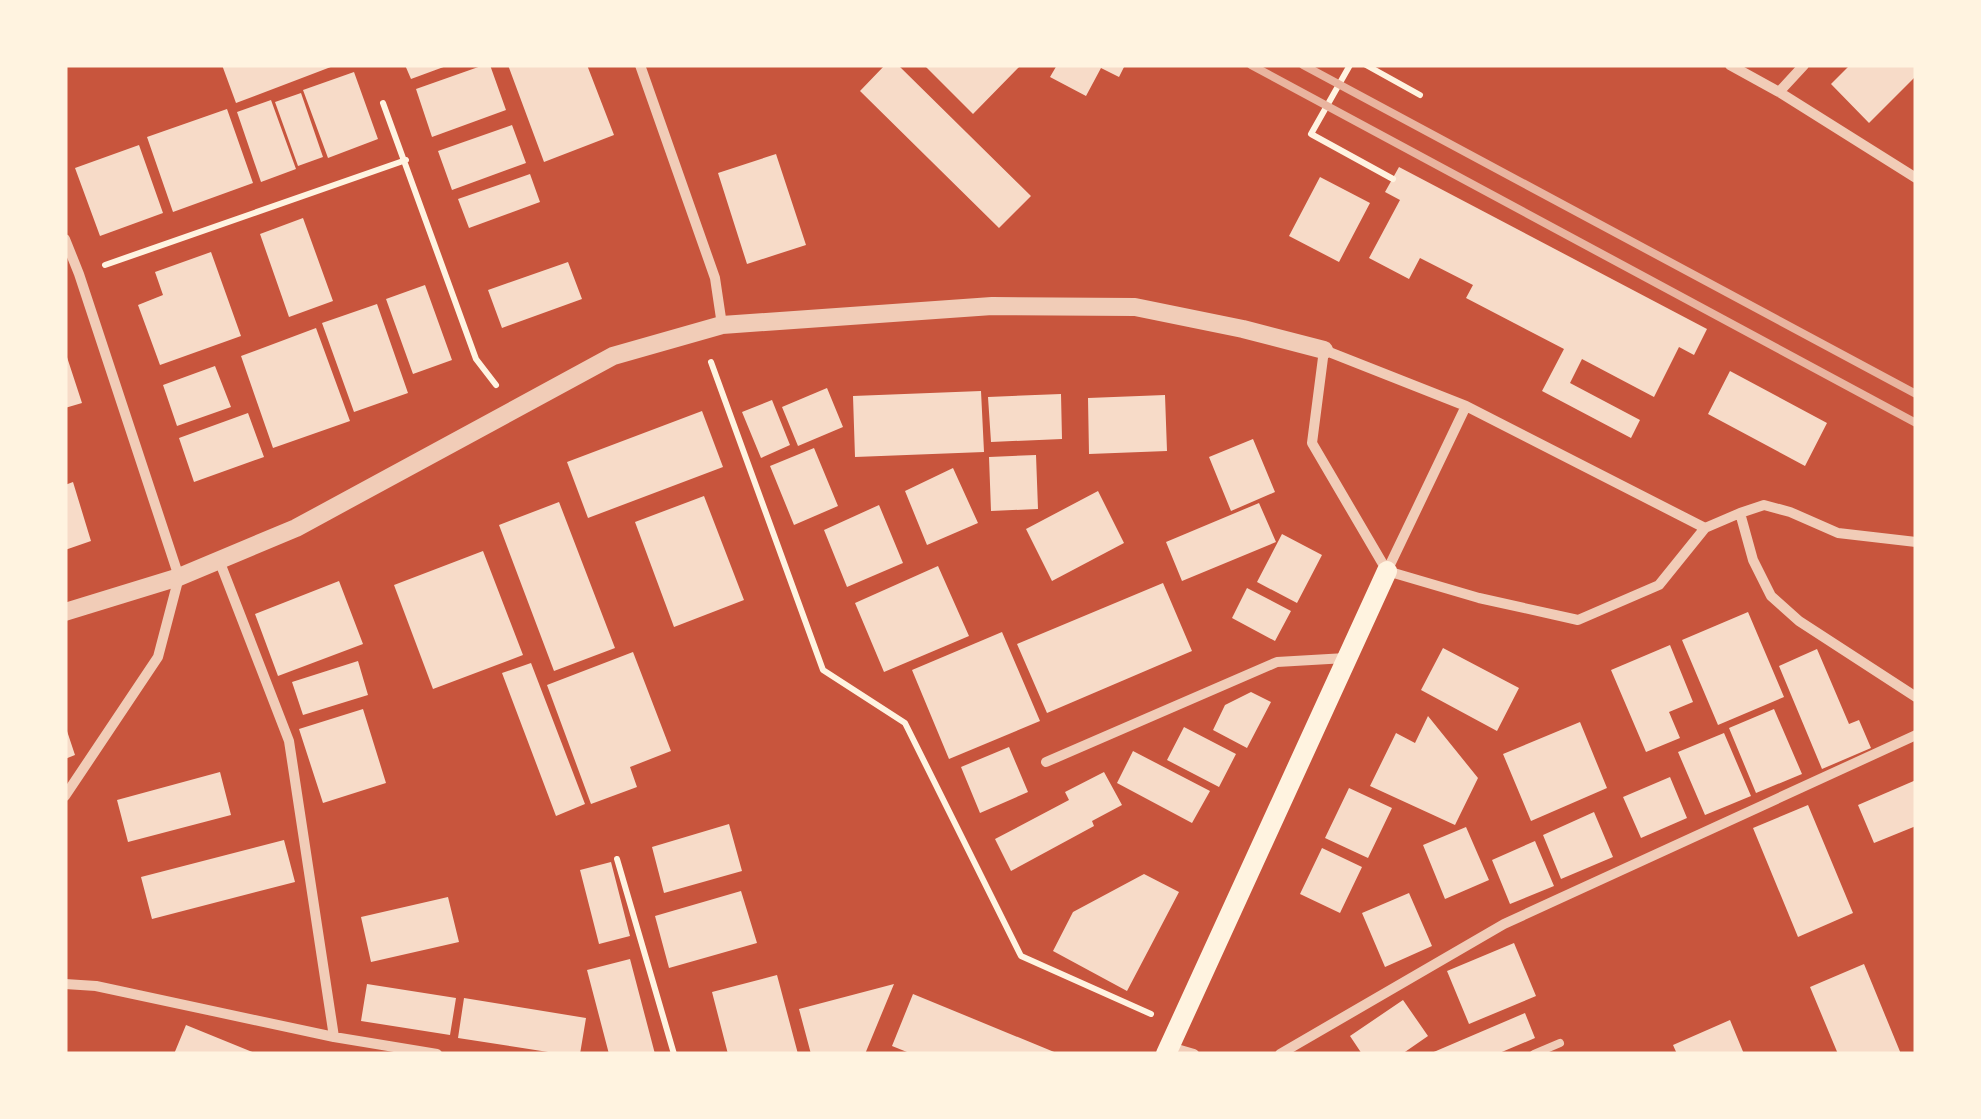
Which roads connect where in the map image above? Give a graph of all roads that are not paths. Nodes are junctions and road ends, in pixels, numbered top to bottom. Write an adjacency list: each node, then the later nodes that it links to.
1 (640, 65): 7 (street)
2 (1730, 65): 4 (street)
3 (1804, 65): 4 (street)
4 (1779, 92): 5 (street)
5 (1916, 178)
6 (65, 238): 15 (street)
7 (713, 328): 8 (street); 13 (street)
8 (1324, 350): 9 (street); 14 (street)
9 (1466, 406): 11 (street); 14 (street)
10 (1740, 513): 11 (street); 12 (street); 18 (street)
11 (1705, 528): 14 (street)
12 (1916, 542)
13 (219, 560): 15 (street); 23 (street)
14 (1387, 571): 17 (main road)
15 (178, 577): 16 (street); 21 (street)
16 (65, 612)
17 (1347, 658): 20 (street); 25 (main road)
18 (1916, 696)
19 (1916, 735): 28 (street)
20 (1046, 762)
21 (65, 796)
22 (65, 984): 23 (street)
23 (334, 1037): 26 (street)
24 (1560, 1043): 29 (lane)
25 (1168, 1050): 27 (street)
26 (437, 1054)
27 (1194, 1054)
28 (1280, 1054)
29 (1534, 1054)

